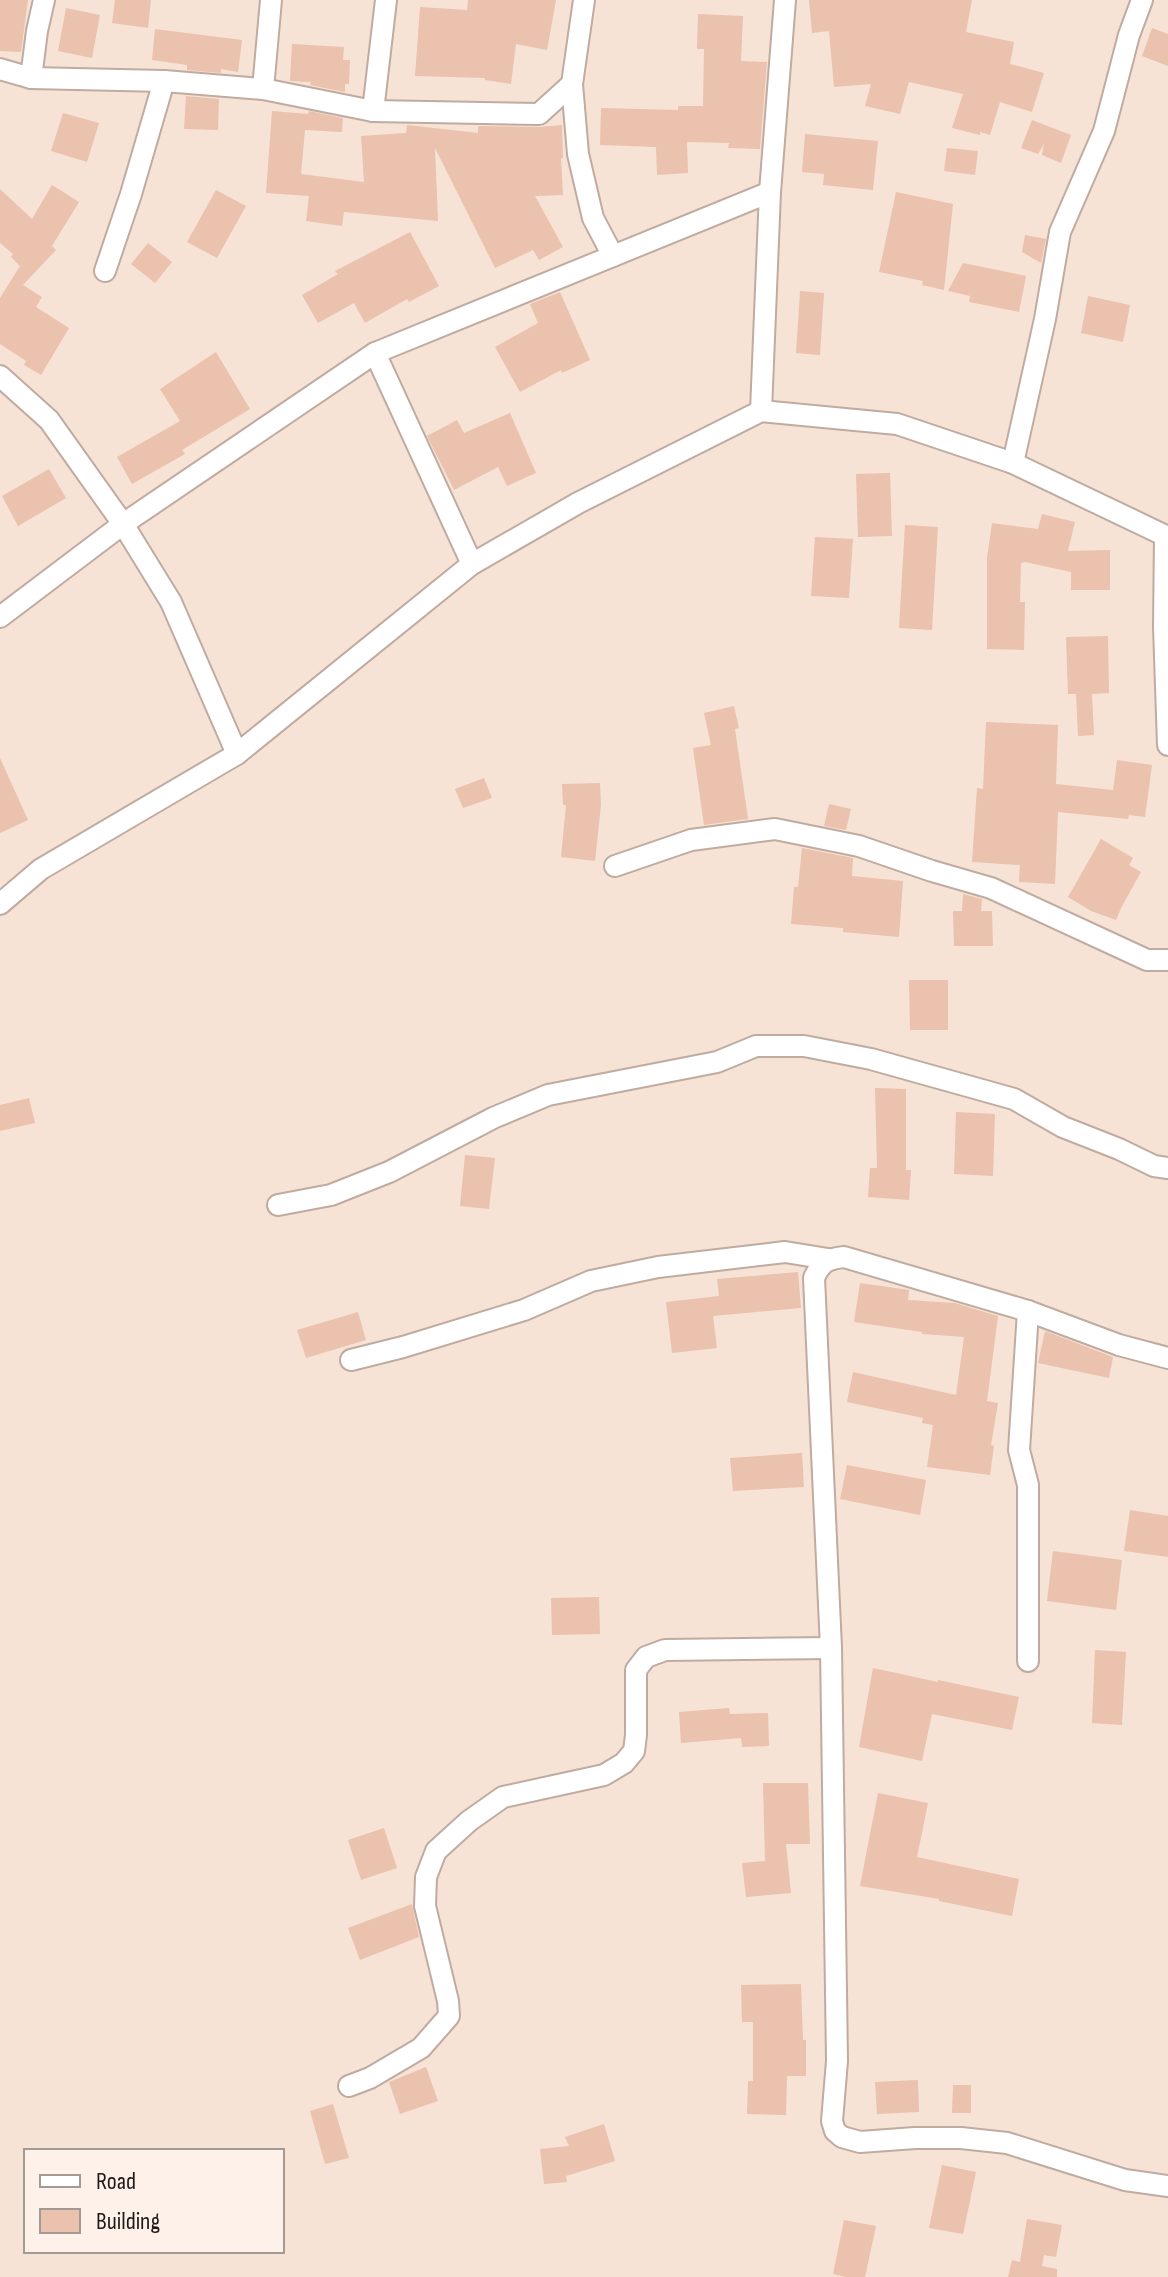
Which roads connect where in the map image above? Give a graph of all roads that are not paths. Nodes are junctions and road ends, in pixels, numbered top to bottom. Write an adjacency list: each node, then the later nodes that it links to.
1 (44, 0): 8 (street)
2 (271, 0): 11 (street)
3 (386, 0): 12 (street)
4 (584, 0): 10 (street)
5 (785, 0): 13 (street)
6 (1142, 0): 19 (street)
7 (0, 69): 8 (street)
8 (31, 78): 9 (street)
9 (164, 81): 11 (street); 15 (street)
10 (572, 84): 12 (street); 14 (street)
11 (263, 89): 12 (street)
12 (373, 111)
13 (770, 192): 14 (street); 18 (street)
14 (613, 256): 16 (street)
15 (105, 271)
16 (375, 353): 20 (street); 22 (street)
17 (0, 376): 20 (street)
18 (761, 411): 19 (street); 22 (street)
19 (1013, 463): 21 (street)
20 (123, 524): 23 (street); 25 (street)
21 (1166, 537): 24 (street)
22 (472, 564): 25 (street)
23 (0, 617)
24 (1168, 745)
25 (237, 754): 27 (street)
26 (615, 866): 28 (street)
27 (0, 904)
28 (1168, 960)
29 (1168, 1168): 30 (street)
30 (278, 1205)
31 (828, 1259): 32 (street); 34 (street); 35 (street)
32 (1028, 1311): 33 (street); 36 (street)
33 (1168, 1358)
34 (351, 1360)
35 (831, 1648): 37 (street); 38 (street)
36 (1028, 1661)
37 (349, 2086)
38 (1168, 2186)

